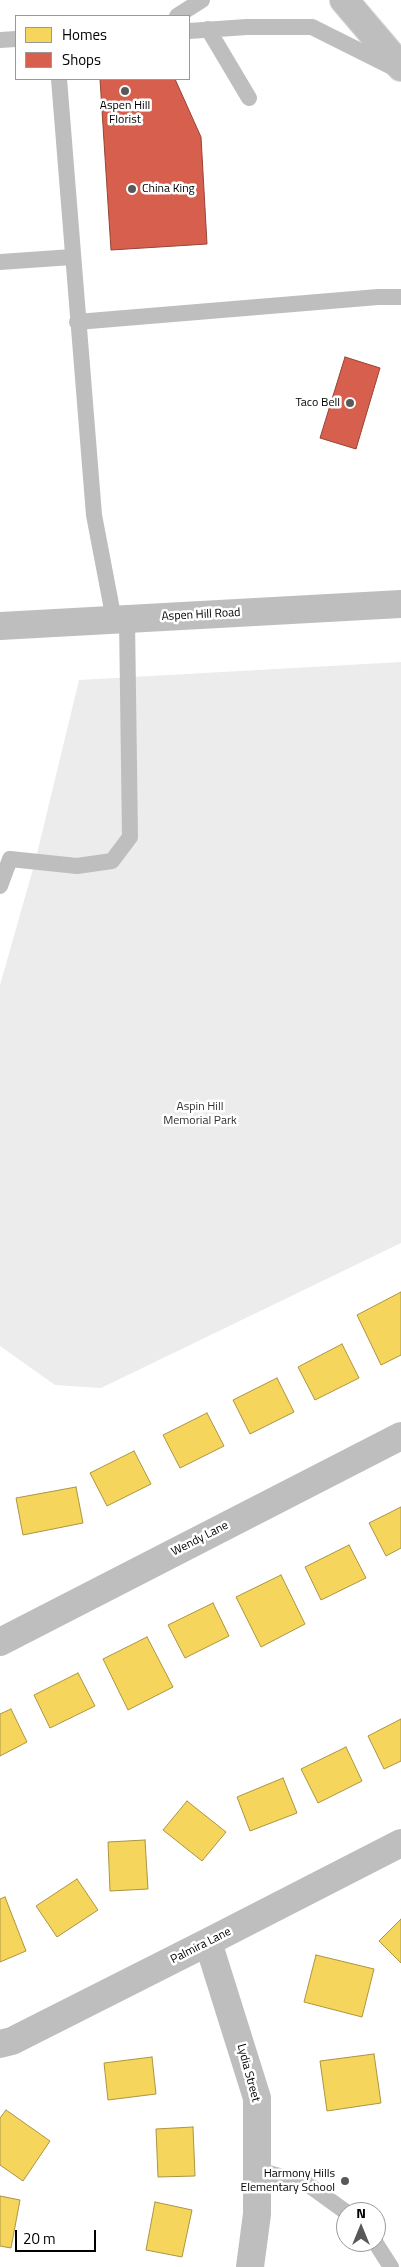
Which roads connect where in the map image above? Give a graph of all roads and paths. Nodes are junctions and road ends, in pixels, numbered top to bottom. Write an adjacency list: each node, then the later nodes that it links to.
1 (202, 0): 3 (lane)
2 (344, 0): 8 (street)
3 (179, 15)
4 (208, 29): 5 (lane); 9 (lane); 11 (lane)
5 (190, 30)
6 (15, 39): 7 (lane)
7 (0, 40)
8 (401, 67)
9 (401, 72)
10 (59, 80): 12 (lane)
11 (249, 98)
12 (72, 257): 13 (lane); 15 (lane)
13 (0, 262)
14 (401, 297): 15 (lane)
15 (77, 322): 17 (lane)
16 (401, 604): 17 (street, Aspen Hill Road)
17 (121, 619): 18 (street, Aspen Hill Road); 19 (lane)
18 (0, 626)
19 (0, 886)
20 (401, 1436): 21 (street, Wendy Lane)
21 (0, 1642)
22 (401, 1843): 23 (street, Palmira Lane)
23 (208, 1942): 24 (street, Palmira Lane); 25 (street, Lydia Street)
24 (0, 2044)
25 (257, 2170): 26 (lane); 28 (street, Lydia Street)
26 (336, 2205)
27 (381, 2252): 29 (lane)
28 (250, 2267)
29 (391, 2267)

